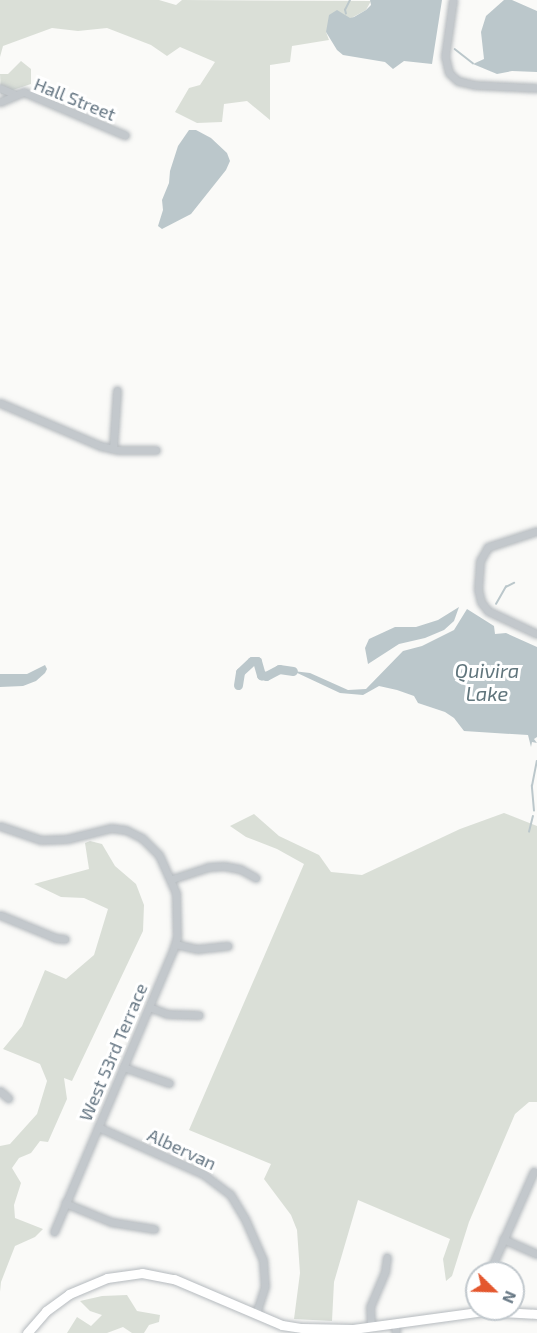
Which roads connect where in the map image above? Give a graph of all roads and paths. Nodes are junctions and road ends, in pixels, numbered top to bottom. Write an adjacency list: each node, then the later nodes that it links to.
1 (453, 0): 3 (street)
2 (0, 88): 4 (street, Hall Street)
3 (537, 88)
4 (14, 94): 5 (street, Hall Street); 6 (street, Hall Street)
5 (0, 102)
6 (125, 135)
7 (117, 390): 9 (street)
8 (0, 403): 9 (street)
9 (113, 449): 10 (street)
10 (156, 450)
11 (537, 531): 12 (street)
12 (537, 634)
13 (0, 826): 15 (street, West 53rd Terrace)
14 (256, 878): 15 (street)
15 (171, 879): 18 (street, West 53rd Terrace)
16 (0, 915): 17 (street)
17 (65, 939)
18 (175, 944): 19 (street); 20 (street, West 53rd Terrace)
19 (228, 946)
20 (149, 1007): 21 (street); 22 (street, West 53rd Terrace)
21 (199, 1015)
22 (123, 1067): 23 (street); 26 (street, West 53rd Terrace)
23 (169, 1083)
24 (0, 1091): 25 (street)
25 (8, 1098)
26 (98, 1127): 28 (street, West 53rd Terrace); 35 (street, Albervan)
27 (534, 1171): 31 (street)
28 (65, 1203): 29 (street); 30 (street, West 53rd Terrace)
29 (154, 1229)
30 (54, 1232)
31 (503, 1239): 32 (street); 34 (street)
32 (537, 1254)
33 (387, 1257): 37 (street)
34 (494, 1261)
35 (256, 1314): 37 (main road); 39 (main road)
36 (465, 1314): 38 (main road)
37 (371, 1326): 38 (main road)
38 (396, 1329)
39 (27, 1333)

